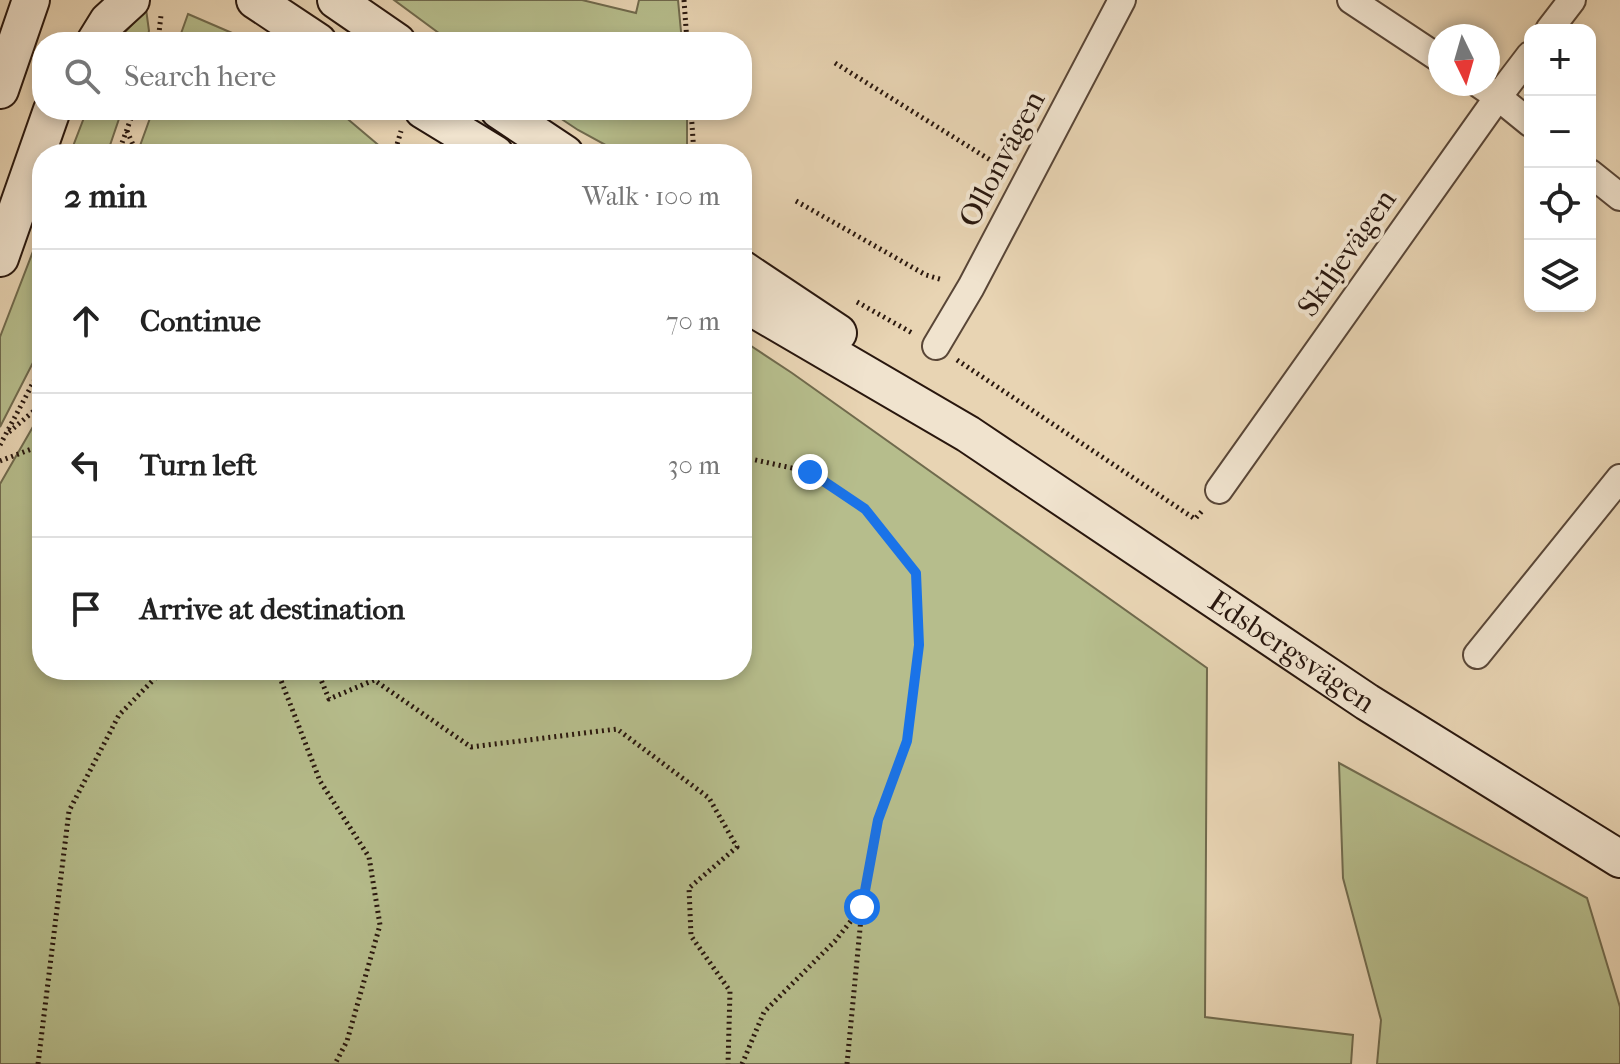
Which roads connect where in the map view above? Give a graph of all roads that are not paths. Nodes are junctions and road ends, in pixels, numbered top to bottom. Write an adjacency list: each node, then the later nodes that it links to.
1 (31, 0): 17 (main road)
2 (91, 0): 10 (main road)
3 (255, 0): 12 (main road)
4 (336, 0): 13 (main road)
5 (1122, 0): 33 (street, Ollonvägen)
6 (1351, 0): 14 (street)
7 (1572, 0): 9 (street)
8 (147, 2): 11 (main road)
9 (1554, 24)
10 (80, 32)
11 (101, 32)
12 (303, 32)
13 (382, 32)
14 (1428, 51)
15 (1524, 60): 16 (street, Skiljevägen)
16 (1500, 80)
17 (0, 90)
18 (1484, 96): 36 (street, Skiljevägen)
19 (1496, 96): 20 (street)
20 (1524, 118)
21 (48, 120): 24 (main road)
22 (418, 120): 25 (main road)
23 (514, 120): 26 (main road)
24 (40, 144)
25 (472, 144)
26 (550, 144)
27 (32, 166): 30 (main road)
28 (1596, 178): 29 (street)
29 (1620, 197)
30 (1, 253)
31 (752, 276): 34 (main road, Edsbergsvägen)
32 (752, 308): 34 (main road, Edsbergsvägen)
33 (936, 346)
34 (968, 434): 38 (main road, Edsbergsvägen)
35 (1620, 478): 37 (street)
36 (1219, 490)
37 (1477, 655)
38 (1620, 859)

